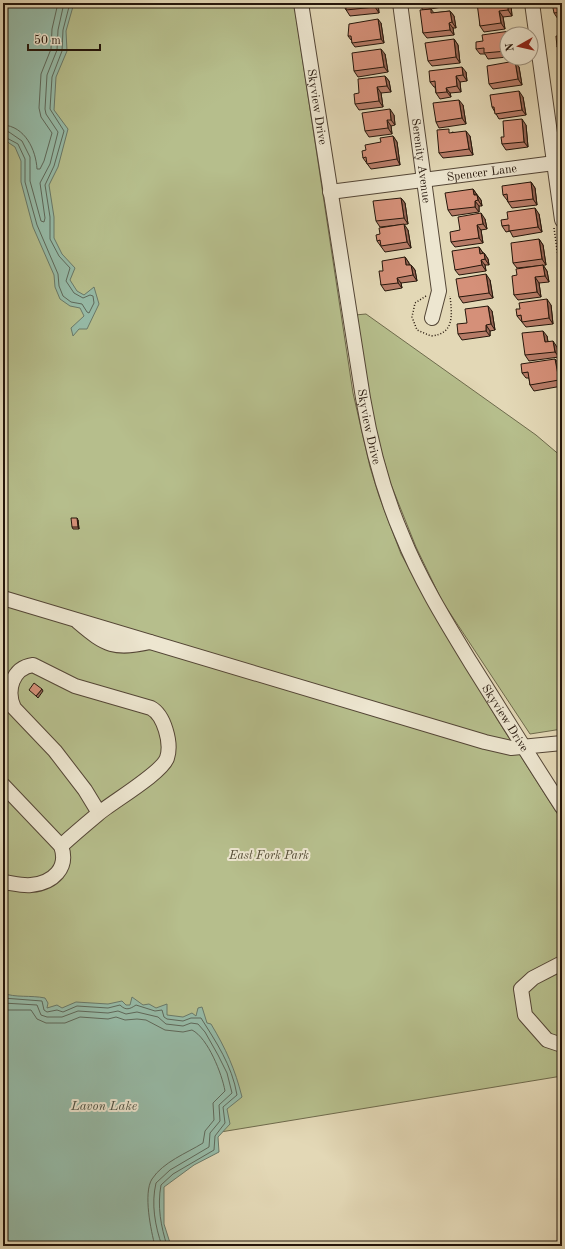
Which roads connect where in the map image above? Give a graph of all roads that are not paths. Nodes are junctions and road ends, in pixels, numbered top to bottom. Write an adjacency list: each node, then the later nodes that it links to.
1 (301, 3): 6 (street, Skyview Drive)
2 (400, 3): 5 (street, Serenity Avenue)
3 (532, 3): 4 (street)
4 (558, 162): 5 (street, Spencer Lane); 7 (street)
5 (425, 180): 6 (street, Spencer Lane); 8 (street, Serenity Avenue)
6 (330, 192): 11 (street, Skyview Drive)
7 (558, 222)
8 (432, 318)
9 (3, 596): 11 (street)
10 (562, 743): 11 (street)
11 (522, 747): 13 (street, Skyview Drive)
12 (3, 785): 15 (street)
13 (562, 807)
14 (99, 813): 14 (street); 15 (street)
15 (61, 846): 16 (street)
16 (3, 882)
17 (562, 963): 18 (street)
18 (562, 1045)

